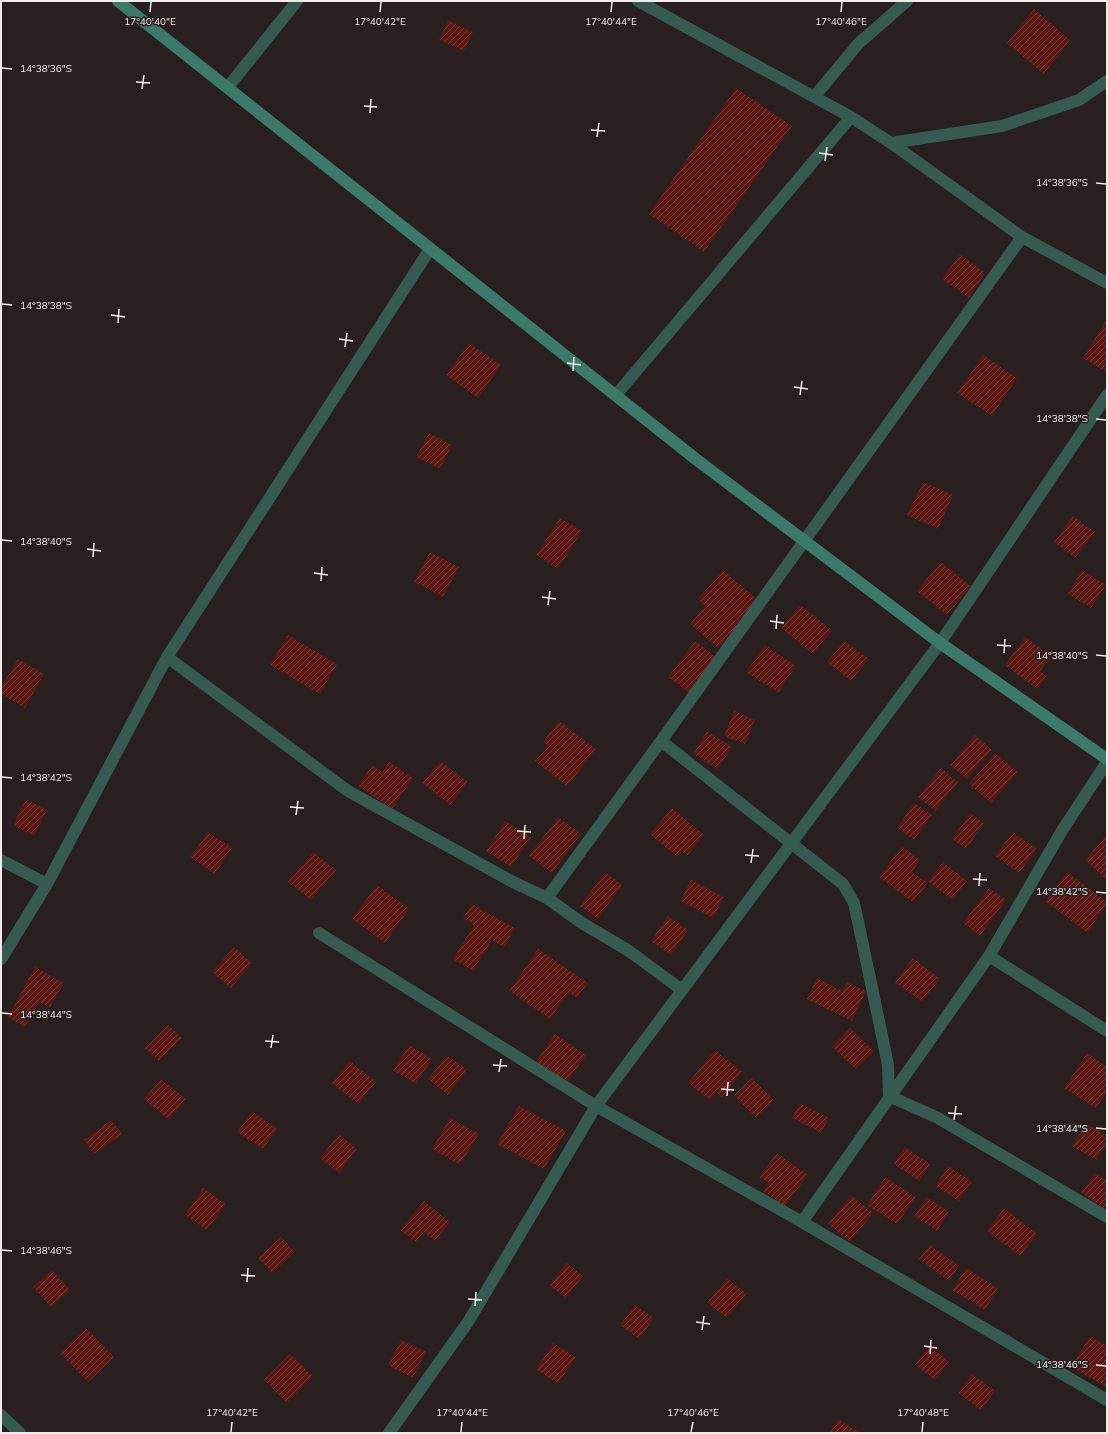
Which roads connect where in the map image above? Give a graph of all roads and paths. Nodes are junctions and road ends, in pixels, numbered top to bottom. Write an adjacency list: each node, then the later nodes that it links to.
1 (118, 1): 6 (street)
2 (297, 1): 6 (street)
3 (638, 1): 7 (street)
4 (907, 1): 7 (street)
5 (1107, 80): 9 (street)
6 (228, 87): 11 (street)
7 (814, 97): 8 (street)
8 (851, 117): 9 (street); 13 (street)
9 (891, 143): 10 (street)
10 (1022, 237): 12 (street); 15 (street)
11 (430, 249): 13 (street); 17 (street)
12 (1107, 284)
13 (616, 395): 15 (street)
14 (1107, 395): 16 (street)
15 (804, 540): 16 (street); 18 (street)
16 (940, 643): 19 (street); 20 (street)
17 (167, 657): 22 (street); 23 (street)
18 (661, 741): 20 (street); 23 (street)
19 (1107, 761): 25 (street)
20 (792, 844): 27 (street); 29 (street)
21 (1, 860): 22 (street)
22 (47, 884): 26 (street)
23 (547, 898): 27 (street)
24 (319, 933): 30 (street)
25 (989, 956): 28 (street); 29 (street)
26 (1, 959)
27 (682, 990): 30 (street)
28 (1107, 1031)
29 (889, 1096): 31 (street); 32 (street)
30 (596, 1106): 32 (street); 36 (street)
31 (1107, 1217)
32 (802, 1222): 33 (street)
33 (1107, 1400)
34 (1, 1415): 35 (street)
35 (20, 1433)
36 (389, 1433)

